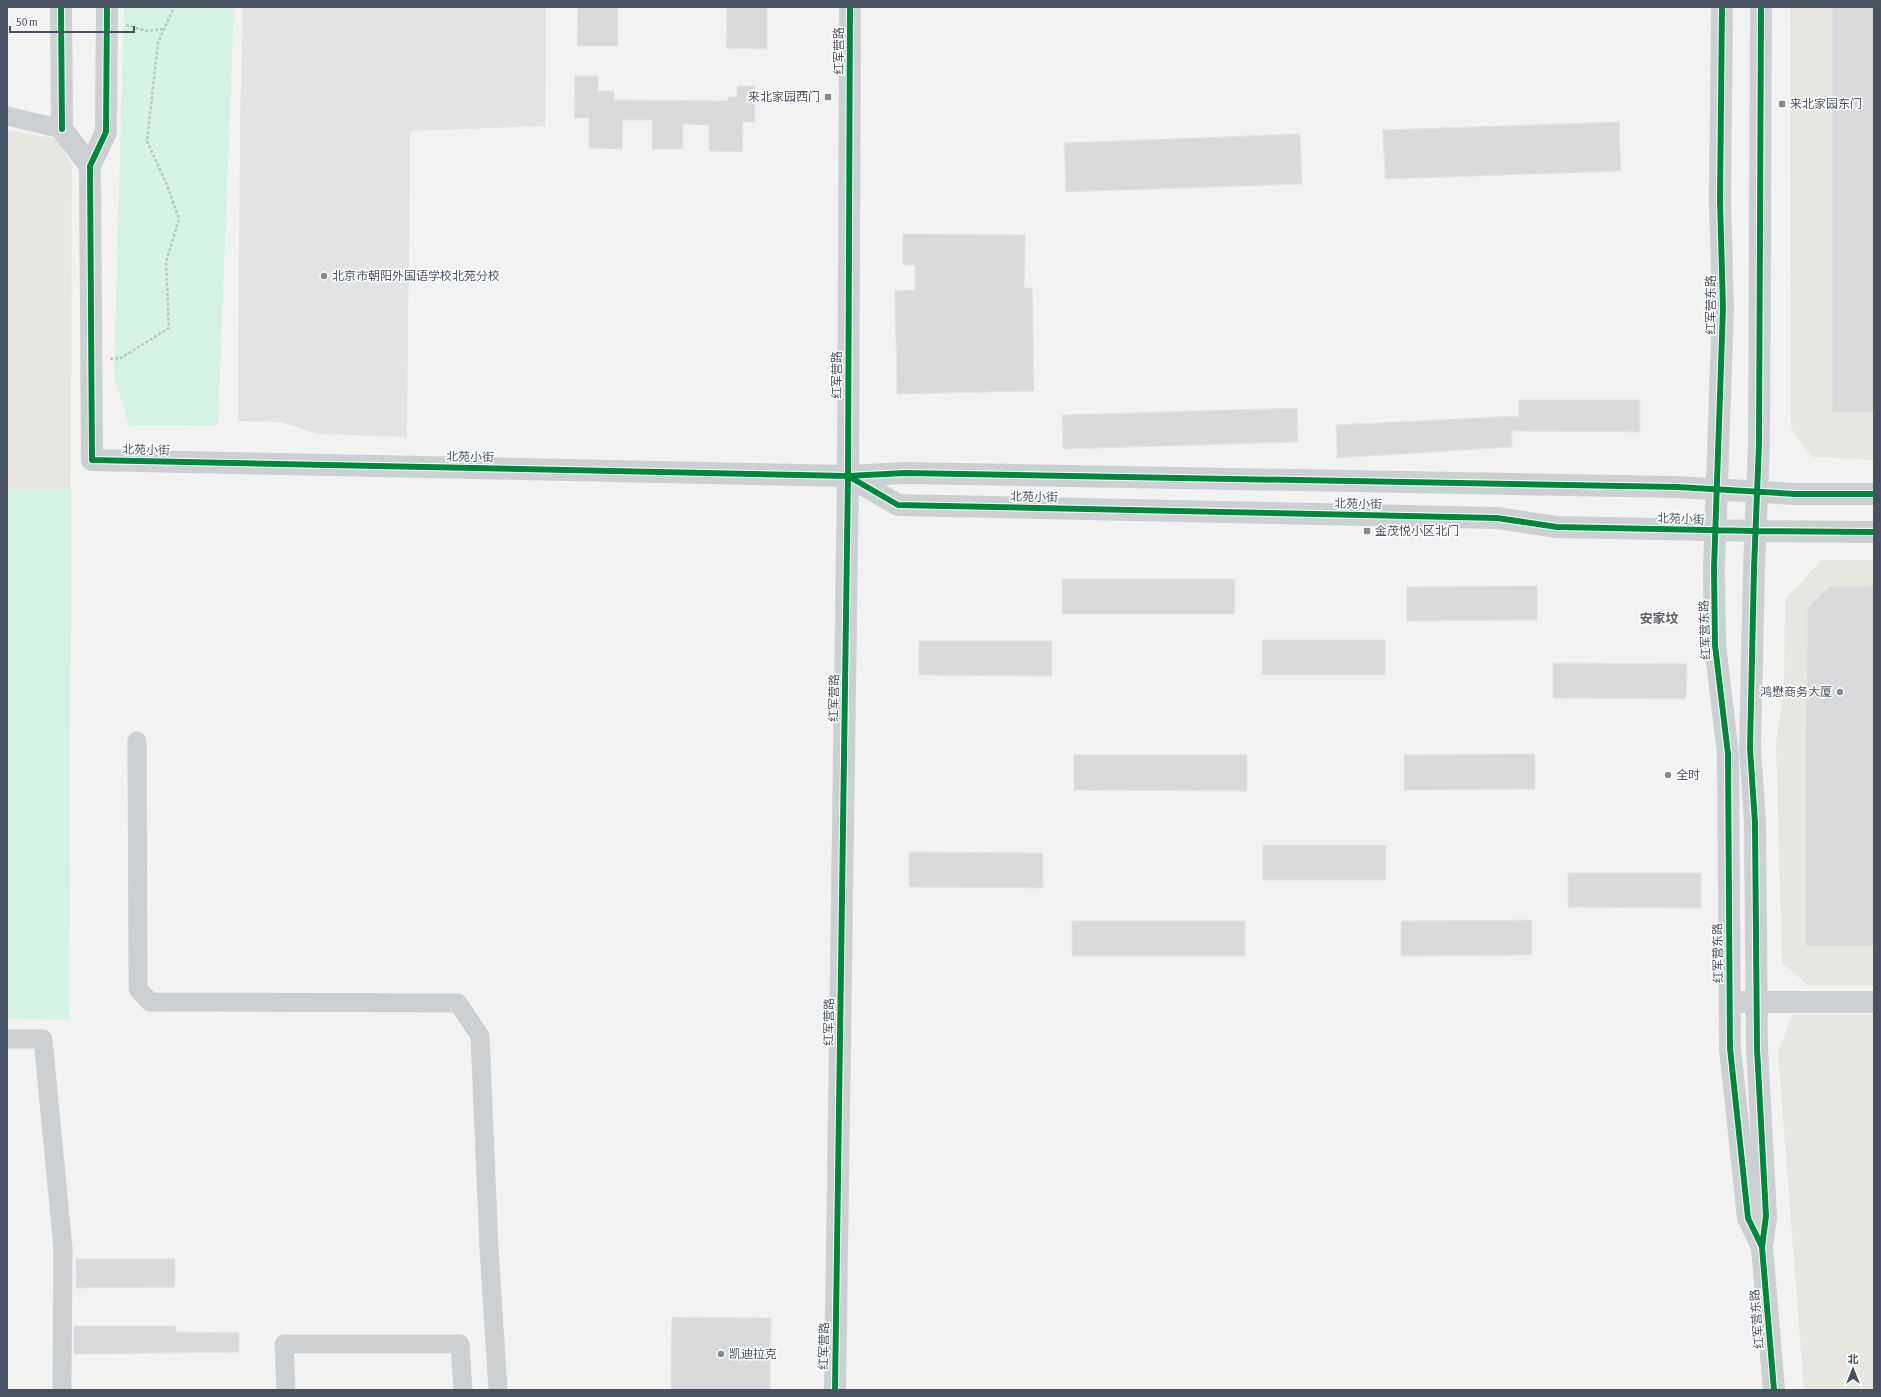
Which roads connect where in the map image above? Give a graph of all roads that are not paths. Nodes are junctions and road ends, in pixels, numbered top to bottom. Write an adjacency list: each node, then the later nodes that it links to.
1 (61, 7): 7 (street)
2 (850, 7): 9 (street, 红军营路)
3 (1722, 7): 10 (street, 红军营东路)
4 (1761, 7): 11 (street, 红军营东路)
5 (107, 11): 8 (street)
6 (7, 116): 7 (street)
7 (62, 129): 8 (street)
8 (90, 166): 9 (street, 北苑小街)
9 (848, 476): 10 (street, 北苑小街); 13 (street, 北苑小街); 26 (street, 红军营路)
10 (1717, 489): 11 (street, 北苑小街); 13 (street, 红军营东路)
11 (1757, 492): 12 (street, 北苑小街); 14 (street, 红军营东路)
12 (1874, 494)
13 (1716, 531): 14 (street, 北苑小街); 17 (street, 红军营东路)
14 (1755, 532): 15 (street, 北苑小街); 18 (street, 红军营东路)
15 (1874, 532)
16 (137, 741): 25 (street)
17 (1730, 1002): 18 (street); 21 (street, 红军营东路)
18 (1757, 1002): 19 (street); 21 (street, 红军营东路)
19 (1874, 1002)
20 (7, 1038): 22 (street)
21 (1762, 1247): 27 (street, 红军营东路)
22 (62, 1390)
23 (286, 1390): 24 (street)
24 (463, 1390)
25 (498, 1390)
26 (835, 1390)
27 (1774, 1390)

